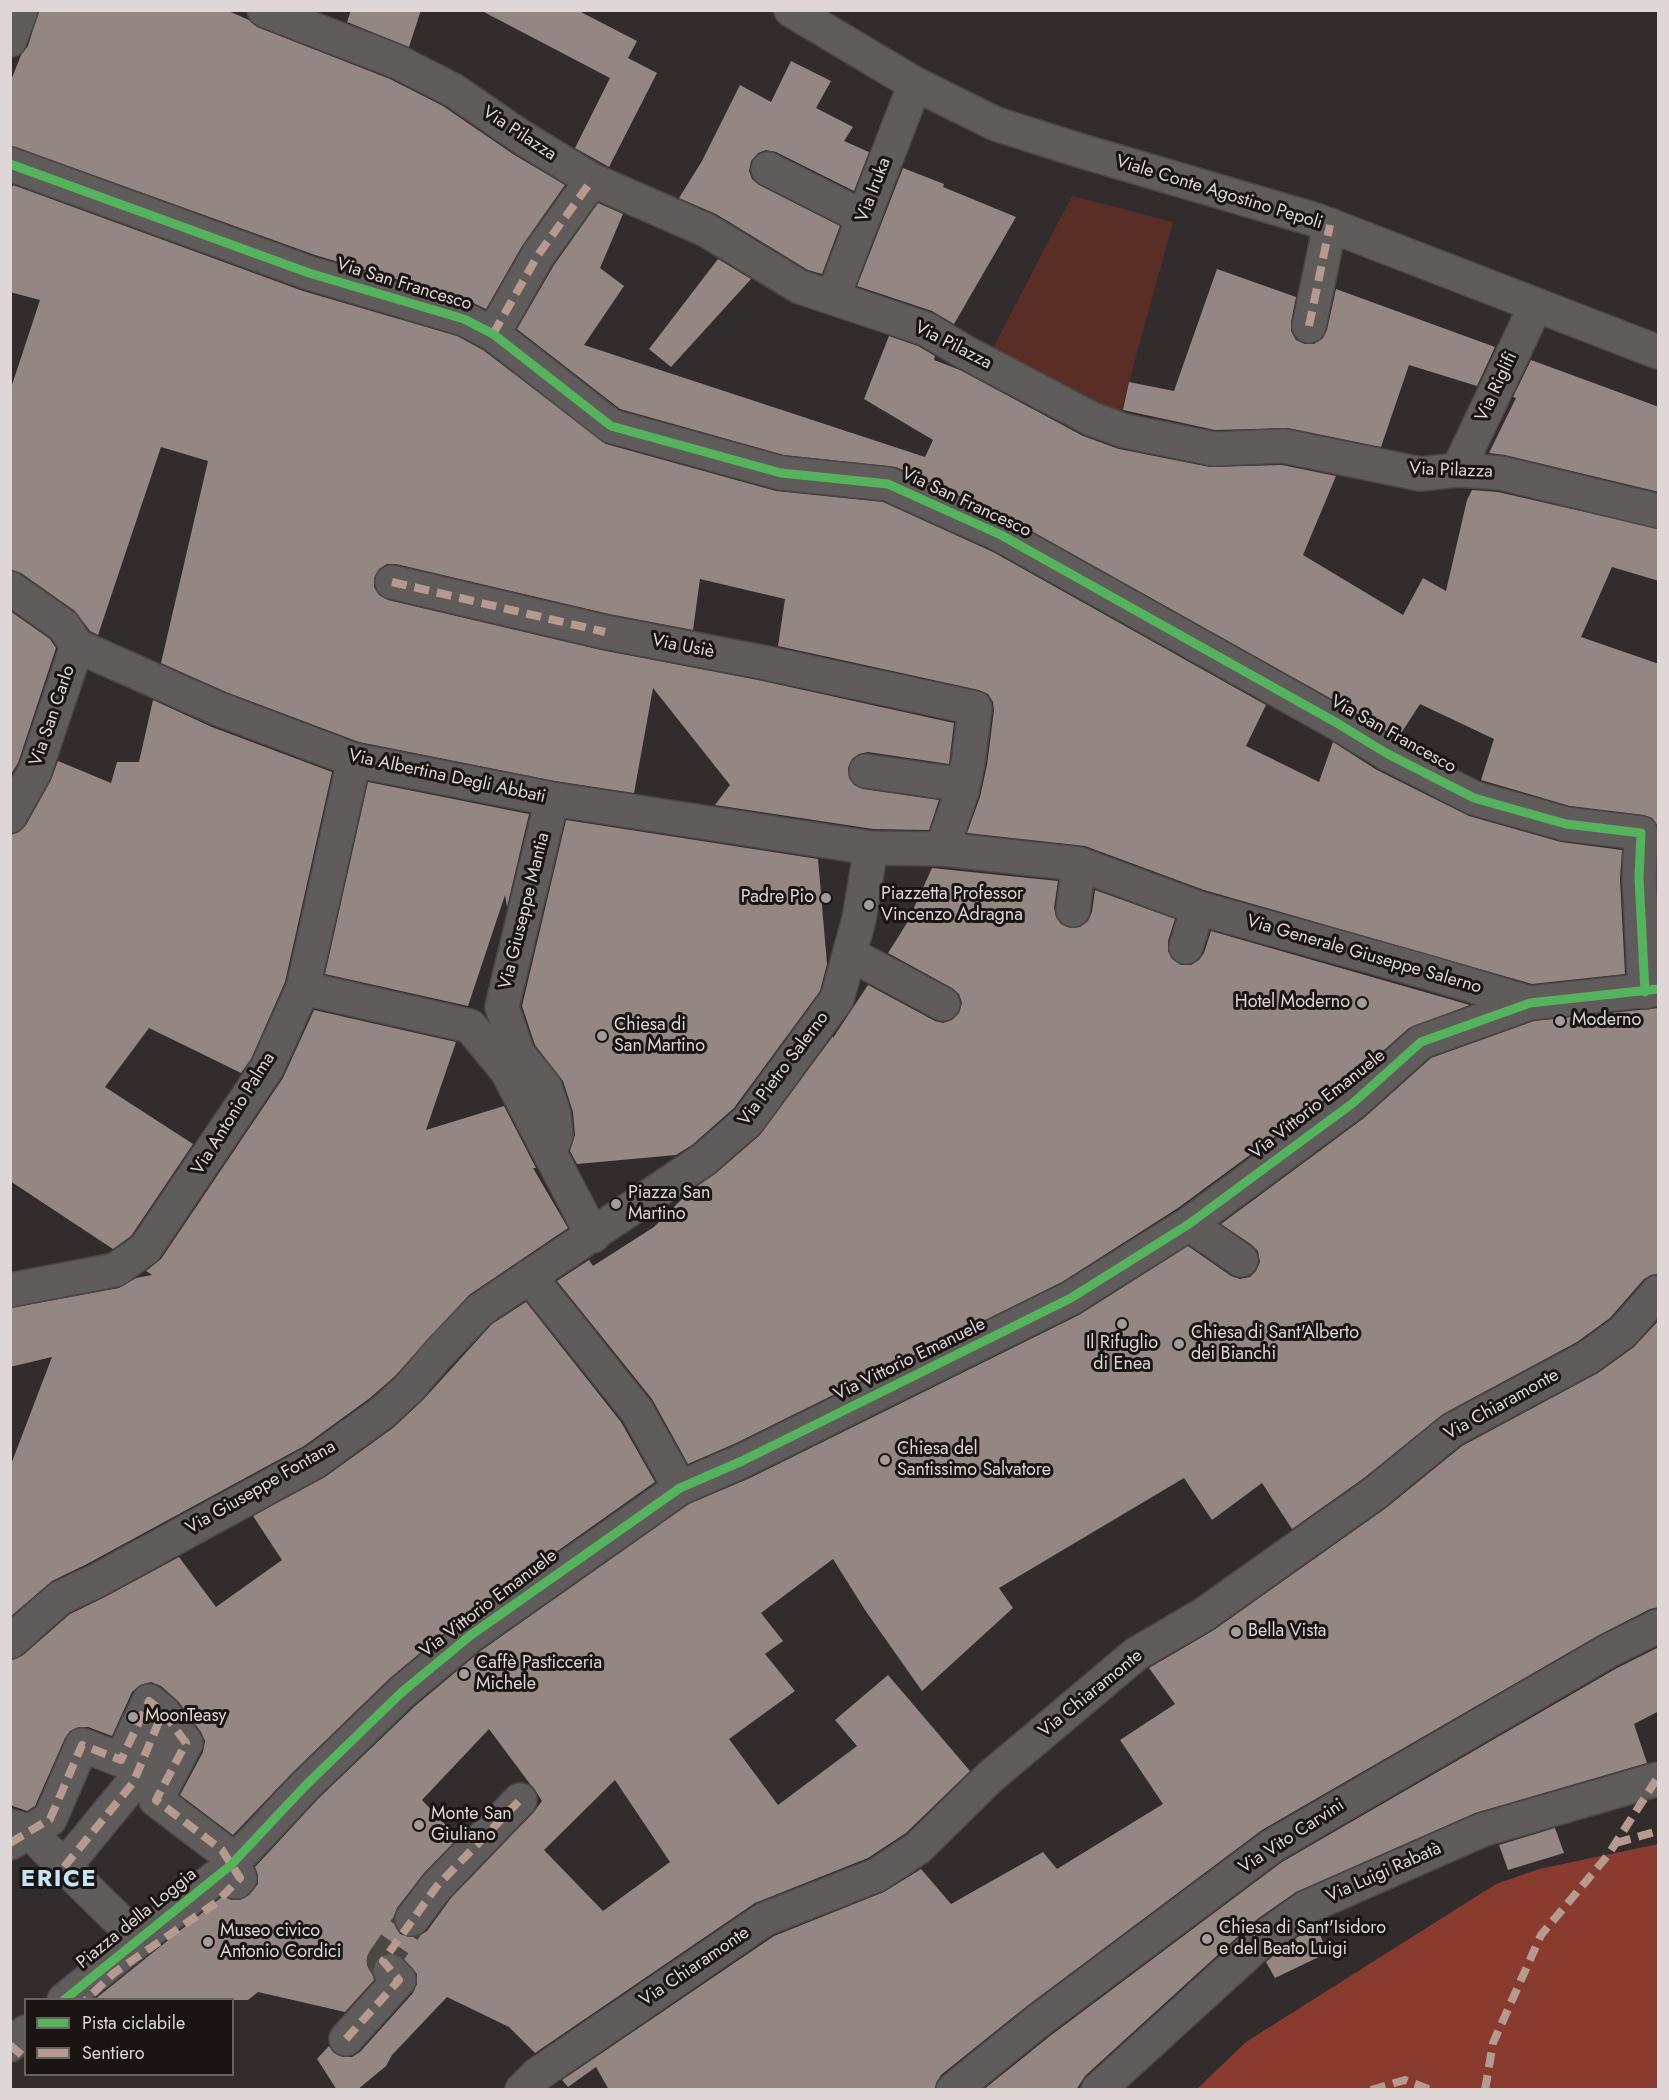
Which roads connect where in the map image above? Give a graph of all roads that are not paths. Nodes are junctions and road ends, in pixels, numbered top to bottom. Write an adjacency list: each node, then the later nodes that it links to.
1 (21, 10): 4 (street)
2 (264, 10): 8 (street, Via Pilazza)
3 (791, 10): 5 (street, Viale Conte Agostino Pepoli)
4 (10, 40)
5 (915, 84): 9 (street, Via Iruka); 10 (street, Viale Conte Agostino Pepoli)
6 (10, 164): 14 (street, Via San Francesco)
7 (768, 169): 9 (street)
8 (592, 180): 11 (street, Via Pilazza); 14 (street)
9 (863, 217): 11 (street, Via Iruka)
10 (1330, 225): 12 (street, Viale Conte Agostino Pepoli); 13 (street)
11 (833, 297): 16 (street, Via Pilazza)
12 (1536, 305): 15 (street, Viale Conte Agostino Pepoli); 16 (street, Via Riglifi)
13 (1309, 326)
14 (493, 334): 34 (street, Via San Francesco)
15 (1659, 352)
16 (1458, 470): 17 (street, Via Pilazza)
17 (1659, 511)
18 (392, 582): 23 (street, Via Usiè)
19 (10, 588): 20 (street, Via Albertina Degli Abbati)
20 (77, 645): 21 (street, Via Albertina Degli Abbati); 25 (street, Via San Carlo)
21 (354, 760): 24 (street, Via Albertina Degli Abbati); 33 (street, Via Antonio Palma)
22 (866, 771): 23 (street)
23 (963, 785): 27 (street)
24 (552, 799): 26 (street, Via Albertina Degli Abbati); 37 (street, Via Giuseppe Mantia)
25 (10, 816)
26 (871, 848): 27 (street, Via Generale Giuseppe Salerno); 32 (street, Via Pietro Salerno)
27 (942, 849): 28 (street, Via Generale Giuseppe Salerno)
28 (1079, 864): 29 (street, Via Generale Giuseppe Salerno); 30 (street)
29 (1198, 908): 31 (street); 35 (street, Via Generale Giuseppe Salerno)
30 (1073, 910)
31 (1186, 947)
32 (864, 961): 36 (street); 39 (street, Via Pietro Salerno)
33 (303, 988): 37 (street); 42 (street, Via Antonio Palma)
34 (1652, 990): 35 (street, Via Vittorio Emanuele)
35 (1530, 1003): 38 (street, Via Vittorio Emanuele)
36 (943, 1005)
37 (553, 1161): 39 (street)
38 (1189, 1224): 40 (street); 44 (street, Via Vittorio Emanuele)
39 (586, 1241): 41 (street, Via Giuseppe Fontana)
40 (1241, 1260)
41 (529, 1276): 44 (street); 46 (street, Via Giuseppe Fontana)
42 (10, 1290)
43 (1659, 1293): 62 (street, Via Chiaramonte)
44 (680, 1488): 51 (street, Via Vittorio Emanuele)
45 (1659, 1626): 63 (street, Via Vito Carvini)
46 (10, 1642)
47 (163, 1712): 50 (street, Piazza della Loggia); 51 (street); 52 (street)
48 (1659, 1779): 64 (street, Via Luigi Rabatà)
49 (520, 1800): 53 (street)
50 (16, 1833): 52 (street, Piazza della Loggia)
51 (231, 1865): 54 (street, Piazza della Loggia); 57 (street, Piazza della Loggia)
52 (64, 1867): 54 (street, Piazza della Loggia)
53 (412, 1919)
54 (138, 1940): 56 (street, Piazza della Loggia)
55 (395, 1976): 59 (street)
56 (66, 1998)
57 (88, 1998)
58 (24, 2034): 60 (street)
59 (346, 2039)
60 (10, 2045): 61 (street)
61 (24, 2057)
62 (522, 2090)
63 (953, 2090)
64 (1098, 2090)

